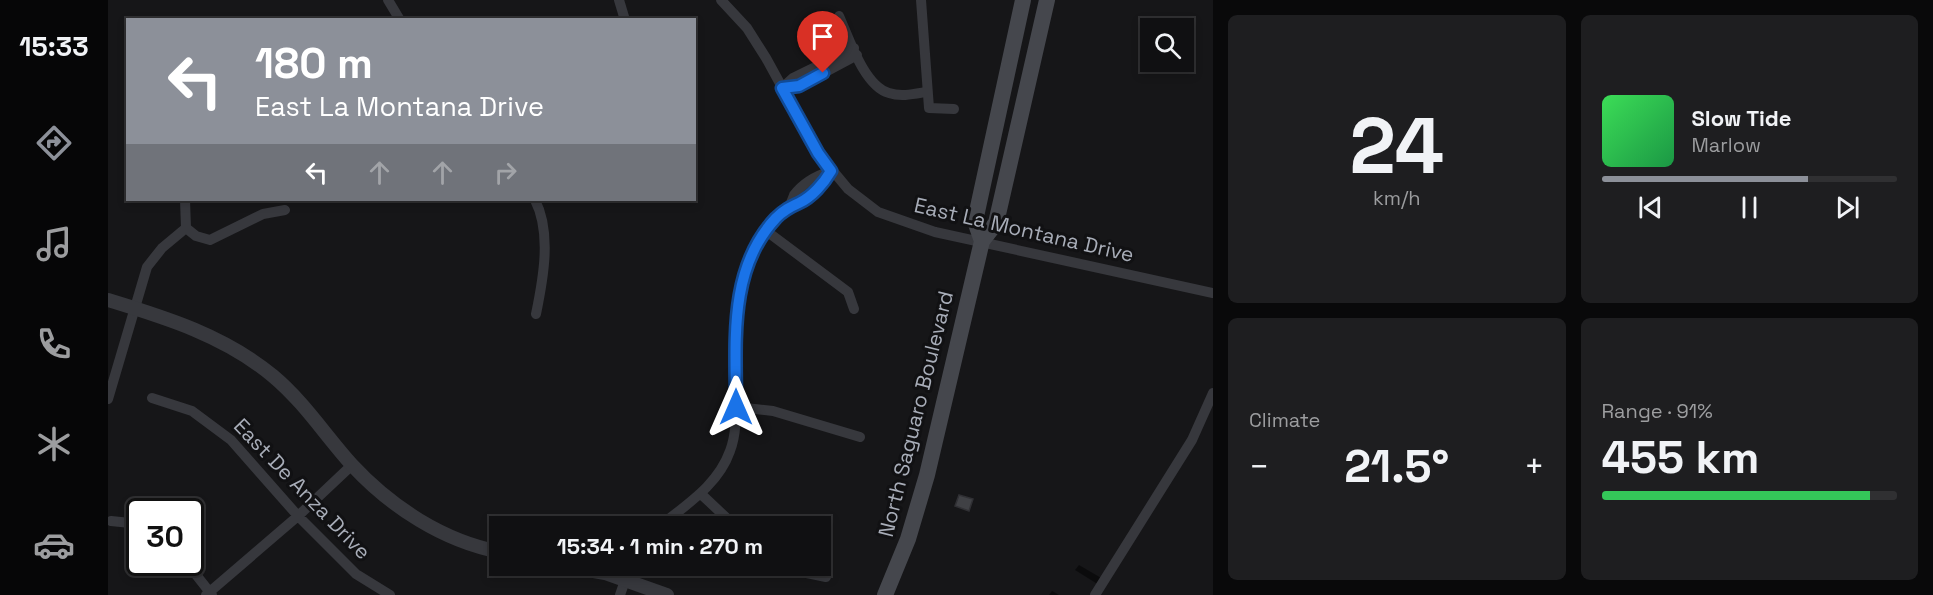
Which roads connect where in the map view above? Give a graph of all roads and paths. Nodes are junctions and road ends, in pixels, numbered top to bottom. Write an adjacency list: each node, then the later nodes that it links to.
1 (388, 0): 8 (street)
2 (619, 0): 9 (street)
3 (721, 0): 11 (street, East La Montana Drive)
4 (921, 0): 12 (street)
5 (1023, 0): 20 (main road, North Saguaro Boulevard)
6 (1047, 0): 20 (main road, North Saguaro Boulevard)
7 (838, 16): 10 (street)
8 (398, 18)
9 (624, 18)
10 (855, 51): 11 (street); 12 (street)
11 (782, 88): 14 (street, East La Montana Drive)
12 (926, 92): 13 (street)
13 (954, 109)
14 (831, 171): 19 (street); 20 (street, East La Montana Drive)
15 (185, 201): 18 (street)
16 (535, 201): 25 (street)
17 (285, 210): 18 (street)
18 (186, 228): 23 (street)
19 (765, 230): 24 (street); 29 (street)
20 (982, 242): 21 (street, East La Montana Drive); 49 (main road, North Saguaro Boulevard)
21 (1213, 293)
22 (108, 300): 23 (street)
23 (136, 309): 28 (street); 31 (street)
24 (854, 309)
25 (536, 314)
26 (1213, 393): 50 (street)
27 (152, 398): 33 (street, East De Anza Drive)
28 (108, 399)
29 (736, 407): 30 (street); 32 (street)
30 (860, 437)
31 (352, 465): 33 (street); 38 (street)
32 (701, 494): 34 (street); 35 (street)
33 (298, 516): 45 (street); 46 (street, East De Anza Drive)
34 (673, 516)
35 (724, 516)
36 (111, 521): 37 (street)
37 (126, 523)
38 (489, 548)
39 (196, 576): 45 (street)
40 (611, 576): 44 (street)
41 (625, 576): 44 (street)
42 (821, 576): 43 (street)
43 (826, 577)
44 (624, 579): 47 (street); 48 (street)
45 (210, 594)
46 (390, 595)
47 (620, 595)
48 (667, 595)
49 (885, 595)
50 (1095, 595)

